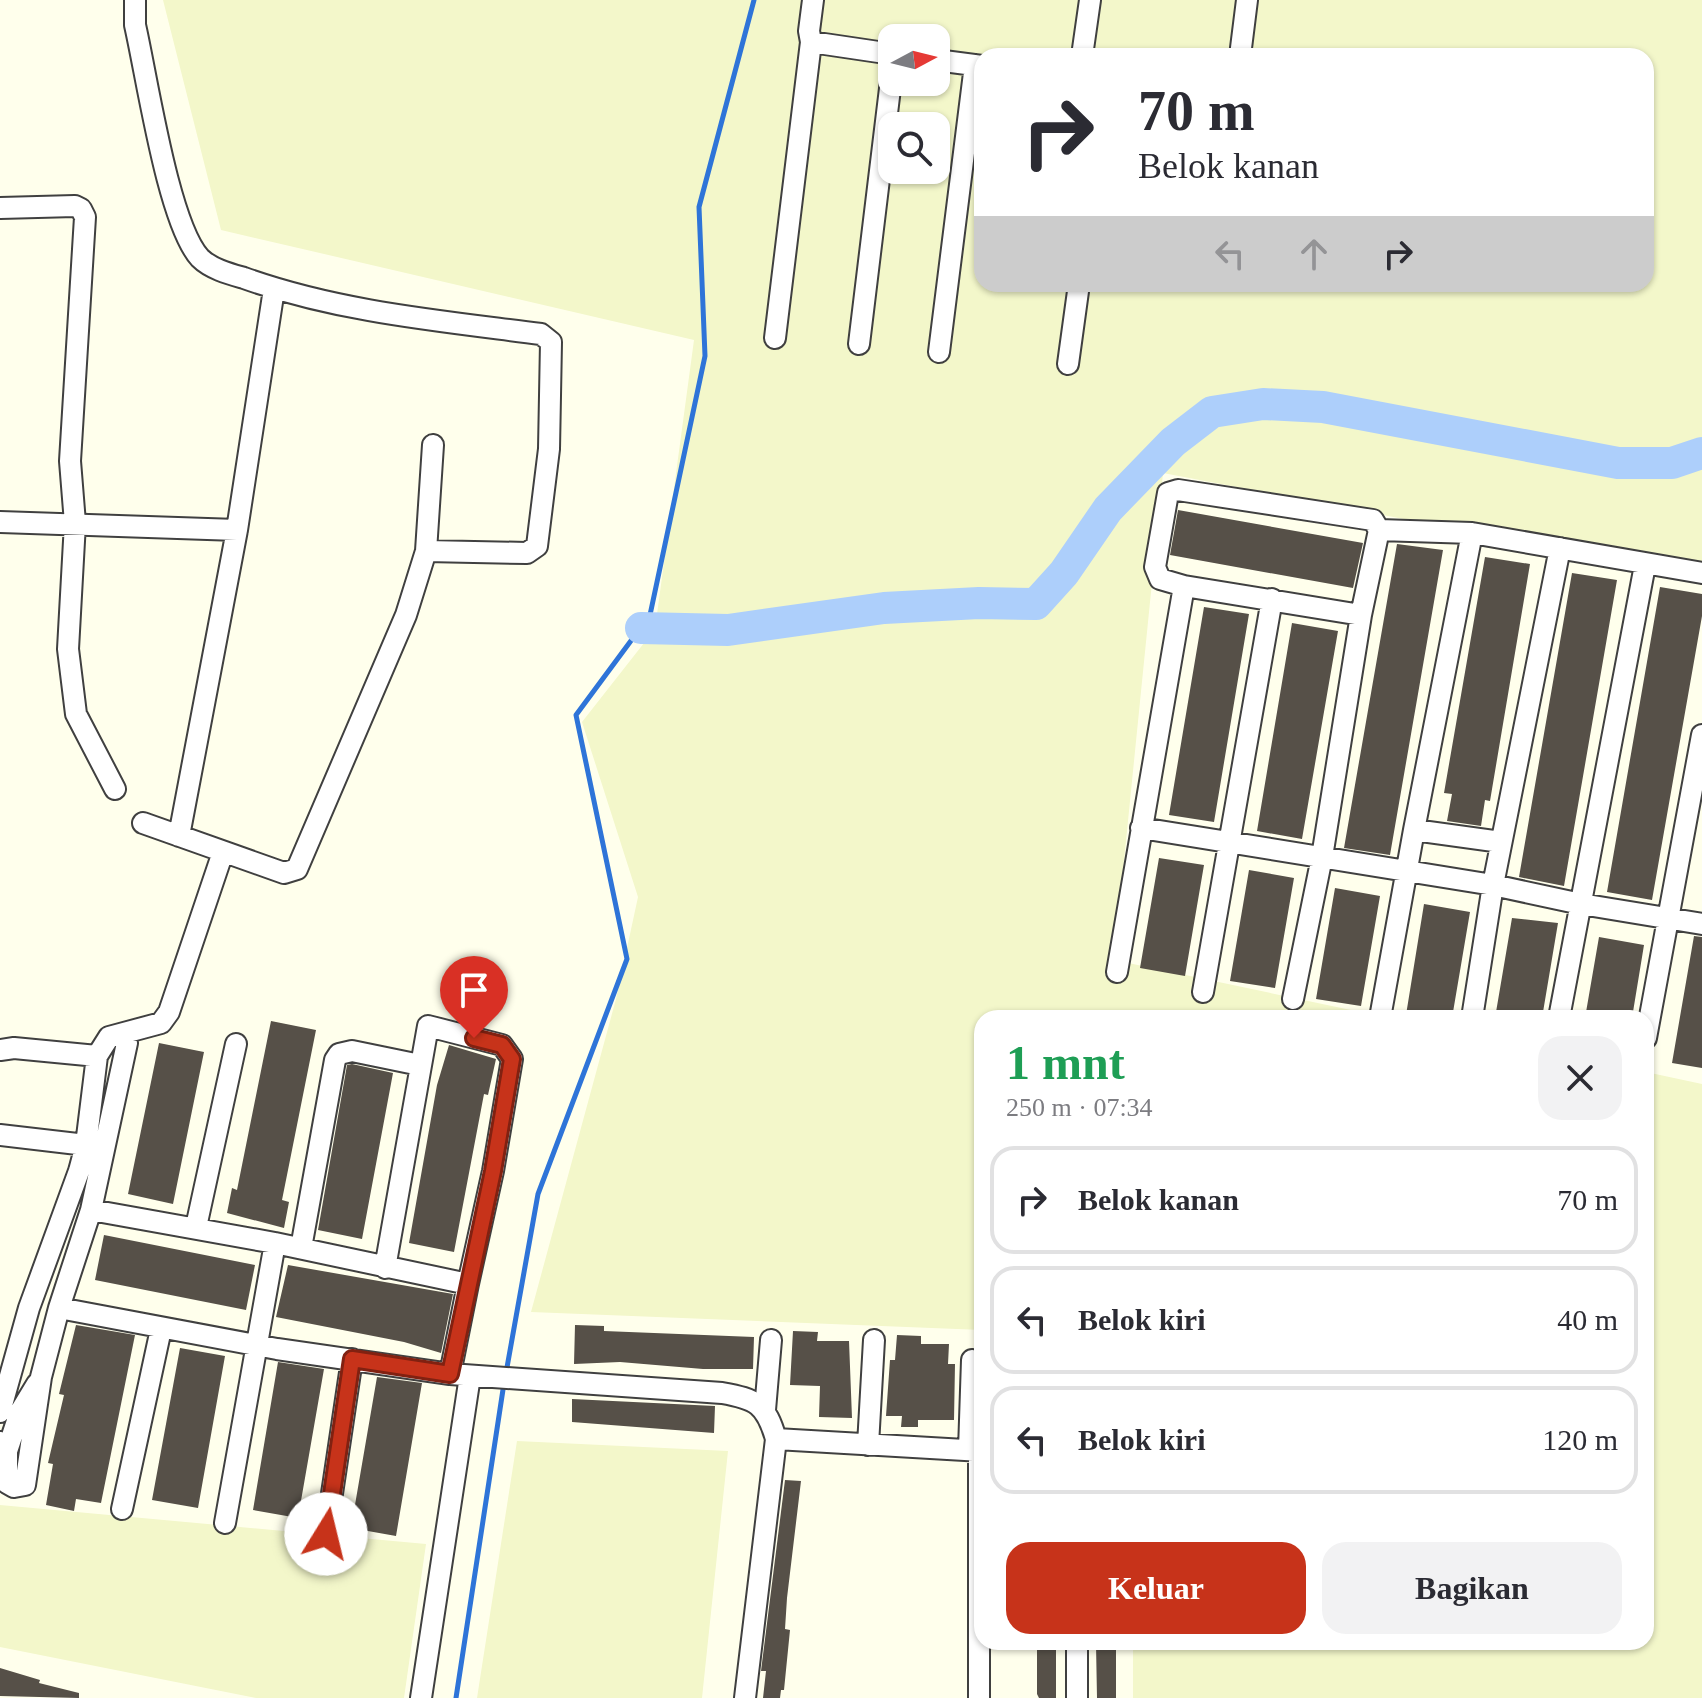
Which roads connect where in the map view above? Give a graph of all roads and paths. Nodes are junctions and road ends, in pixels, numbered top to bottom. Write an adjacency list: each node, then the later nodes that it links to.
1 (135, 0): 14 (street)
2 (813, 0): 5 (street)
3 (1090, 0): 6 (street)
4 (1247, 0): 7 (street)
5 (811, 42): 8 (street); 16 (street)
6 (1083, 48)
7 (1241, 48)
8 (878, 52)
9 (950, 62): 10 (street)
10 (974, 65)
11 (974, 94): 18 (street)
12 (889, 96): 17 (street)
13 (0, 208): 22 (street)
14 (274, 289): 23 (street); 27 (street)
15 (1078, 292): 19 (street)
16 (775, 338)
17 (859, 344)
18 (939, 352)
19 (1068, 364)
20 (433, 445): 27 (street)
21 (0, 522): 22 (street)
22 (75, 523): 23 (street); 34 (street)
23 (237, 530): 38 (street)
24 (1379, 530): 25 (street); 30 (street); 32 (street)
25 (1472, 533): 26 (street); 37 (street)
26 (1560, 548): 28 (street); 40 (street)
27 (426, 551): 41 (street)
28 (1645, 565): 29 (street); 45 (street)
29 (1702, 573)
30 (1184, 586): 31 (street); 36 (street)
31 (1272, 599): 32 (street); 39 (street)
32 (1361, 615): 42 (street)
33 (1702, 735): 46 (street)
34 (115, 789)
35 (143, 823): 38 (street)
36 (1141, 828): 39 (street); 48 (street)
37 (1414, 830): 40 (street); 43 (street)
38 (179, 836): 41 (street)
39 (1230, 840): 42 (street); 49 (street)
40 (1501, 842): 44 (street)
41 (223, 852): 58 (street)
42 (1322, 857): 43 (street); 50 (street)
43 (1406, 872): 44 (street); 51 (street)
44 (1493, 885): 45 (street); 52 (street)
45 (1581, 904): 46 (street); 53 (street)
46 (1668, 919): 47 (street); 54 (street)
47 (1702, 924)
48 (1117, 972)
49 (1203, 992)
50 (1293, 999)
51 (1381, 1010)
52 (1473, 1010)
53 (1561, 1010)
54 (1651, 1010)
55 (127, 1043): 62 (street)
56 (236, 1044): 63 (street)
57 (0, 1050): 58 (street)
58 (97, 1056): 61 (street)
59 (420, 1065): 65 (street); 66 (street); 67 (street)
60 (0, 1135): 61 (street)
61 (86, 1145): 78 (street)
62 (91, 1210): 63 (street); 68 (street)
63 (196, 1227): 64 (street)
64 (275, 1243): 65 (street); 72 (street)
65 (301, 1248): 66 (street)
66 (385, 1268): 67 (street)
67 (468, 1284): 75 (street)
68 (59, 1308): 69 (street); 76 (street)
69 (161, 1329): 72 (street); 84 (street)
70 (771, 1340): 79 (street)
71 (874, 1340): 81 (street)
72 (254, 1345): 73 (street); 85 (street)
73 (352, 1359): 75 (street); 86 (street)
74 (972, 1360): 77 (street)
75 (469, 1376): 79 (street); 89 (street)
76 (41, 1377): 82 (street); 82 (street)
77 (974, 1396)
78 (1, 1405)
79 (765, 1410): 80 (street)
80 (776, 1439): 81 (street); 90 (street)
81 (868, 1445): 83 (street)
82 (3, 1447)
83 (974, 1450)
84 (122, 1509)
85 (225, 1523)
86 (326, 1534)
87 (979, 1650): 91 (street)
88 (1077, 1650): 92 (street)
89 (421, 1698)
90 (745, 1698)
91 (979, 1698)
92 (1077, 1698)

